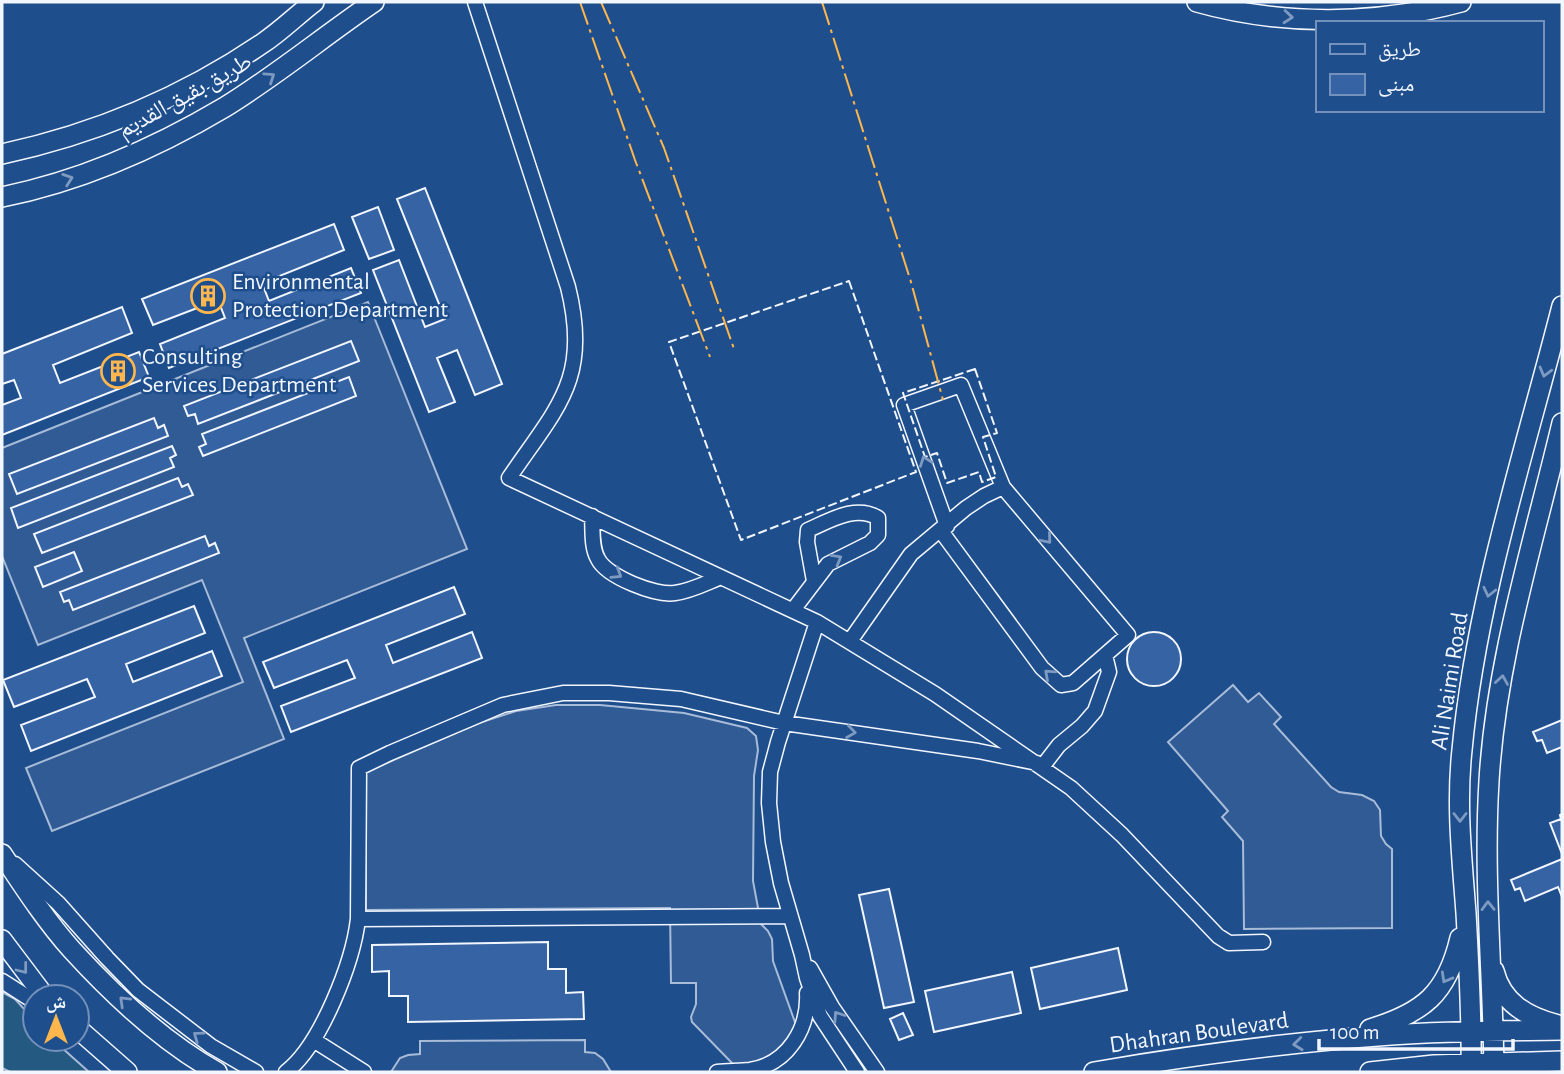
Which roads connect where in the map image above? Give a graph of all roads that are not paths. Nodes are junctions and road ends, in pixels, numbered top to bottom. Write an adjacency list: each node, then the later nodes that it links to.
1 (314, 2): 6 (main road, طريق بقيق القديم)
2 (1196, 2): 3 (main road, one-way to 3)
3 (1461, 2)
4 (474, 4): 11 (street)
5 (370, 5): 7 (main road, طريق بقيق القديم, one-way to 5)
6 (2, 154)
7 (2, 197)
8 (1562, 306): 22 (main road, Ali Naimi Road, one-way to 22)
9 (1562, 423): 27 (main road, Ali Naimi Road, one-way to 9)
10 (1003, 487): 12 (street); 12 (street, one-way to 10); 18 (street, one-way to 18)
11 (593, 516): 13 (street); 13 (street, one-way to 13)
12 (944, 528): 17 (street); 18 (street, one-way to 12)
13 (721, 577): 15 (street)
14 (814, 580): 14 (street, one-way to 14); 15 (street)
15 (793, 610): 16 (street)
16 (817, 622): 17 (street); 19 (street)
17 (850, 640): 20 (street)
18 (1105, 655): 20 (street)
19 (784, 723): 20 (street, one-way to 20); 23 (street); 24 (street)
20 (1039, 765): 26 (street)
21 (2, 853): 47 (main road, one-way to 21); 48 (street, one-way to 21)
22 (1466, 913): 35 (main road, Ali Naimi Road); 36 (main road, one-way to 36)
23 (790, 916): 24 (street); 28 (street)
24 (358, 919): 38 (street)
25 (2, 940): 31 (main road, one-way to 31)
26 (1264, 942)
27 (1489, 949): 33 (main road); 34 (main road, Ali Naimi Road)
28 (802, 955): 29 (street); 44 (street, one-way to 28)
29 (807, 978): 39 (street); 45 (street)
30 (2, 981): 32 (street)
31 (35, 983)
32 (21, 993)
33 (1562, 1028): 34 (main road, Dhahran Boulevard)
34 (1492, 1031): 35 (main road, Dhahran Boulevard); 42 (main road, Ali Naimi Road)
35 (1471, 1032): 36 (main road, Dhahran Boulevard); 41 (main road, Ali Naimi Road)
36 (1329, 1040): 53 (main road, Dhahran Boulevard, one-way to 53)
37 (91, 1041): 46 (main road)
38 (315, 1041): 43 (street); 49 (street)
39 (837, 1042): 51 (street); 52 (street)
40 (1555, 1061): 42 (main road); 55 (main road)
41 (1471, 1068): 42 (main road); 54 (main road)
42 (1494, 1068)
43 (293, 1070)
44 (877, 1070)
45 (735, 1071): 50 (street)
46 (127, 1072)
47 (217, 1072)
48 (256, 1072)
49 (364, 1072)
50 (717, 1072)
51 (849, 1072)
52 (856, 1072)
53 (1094, 1072)
54 (1370, 1072)
55 (1529, 1072)

